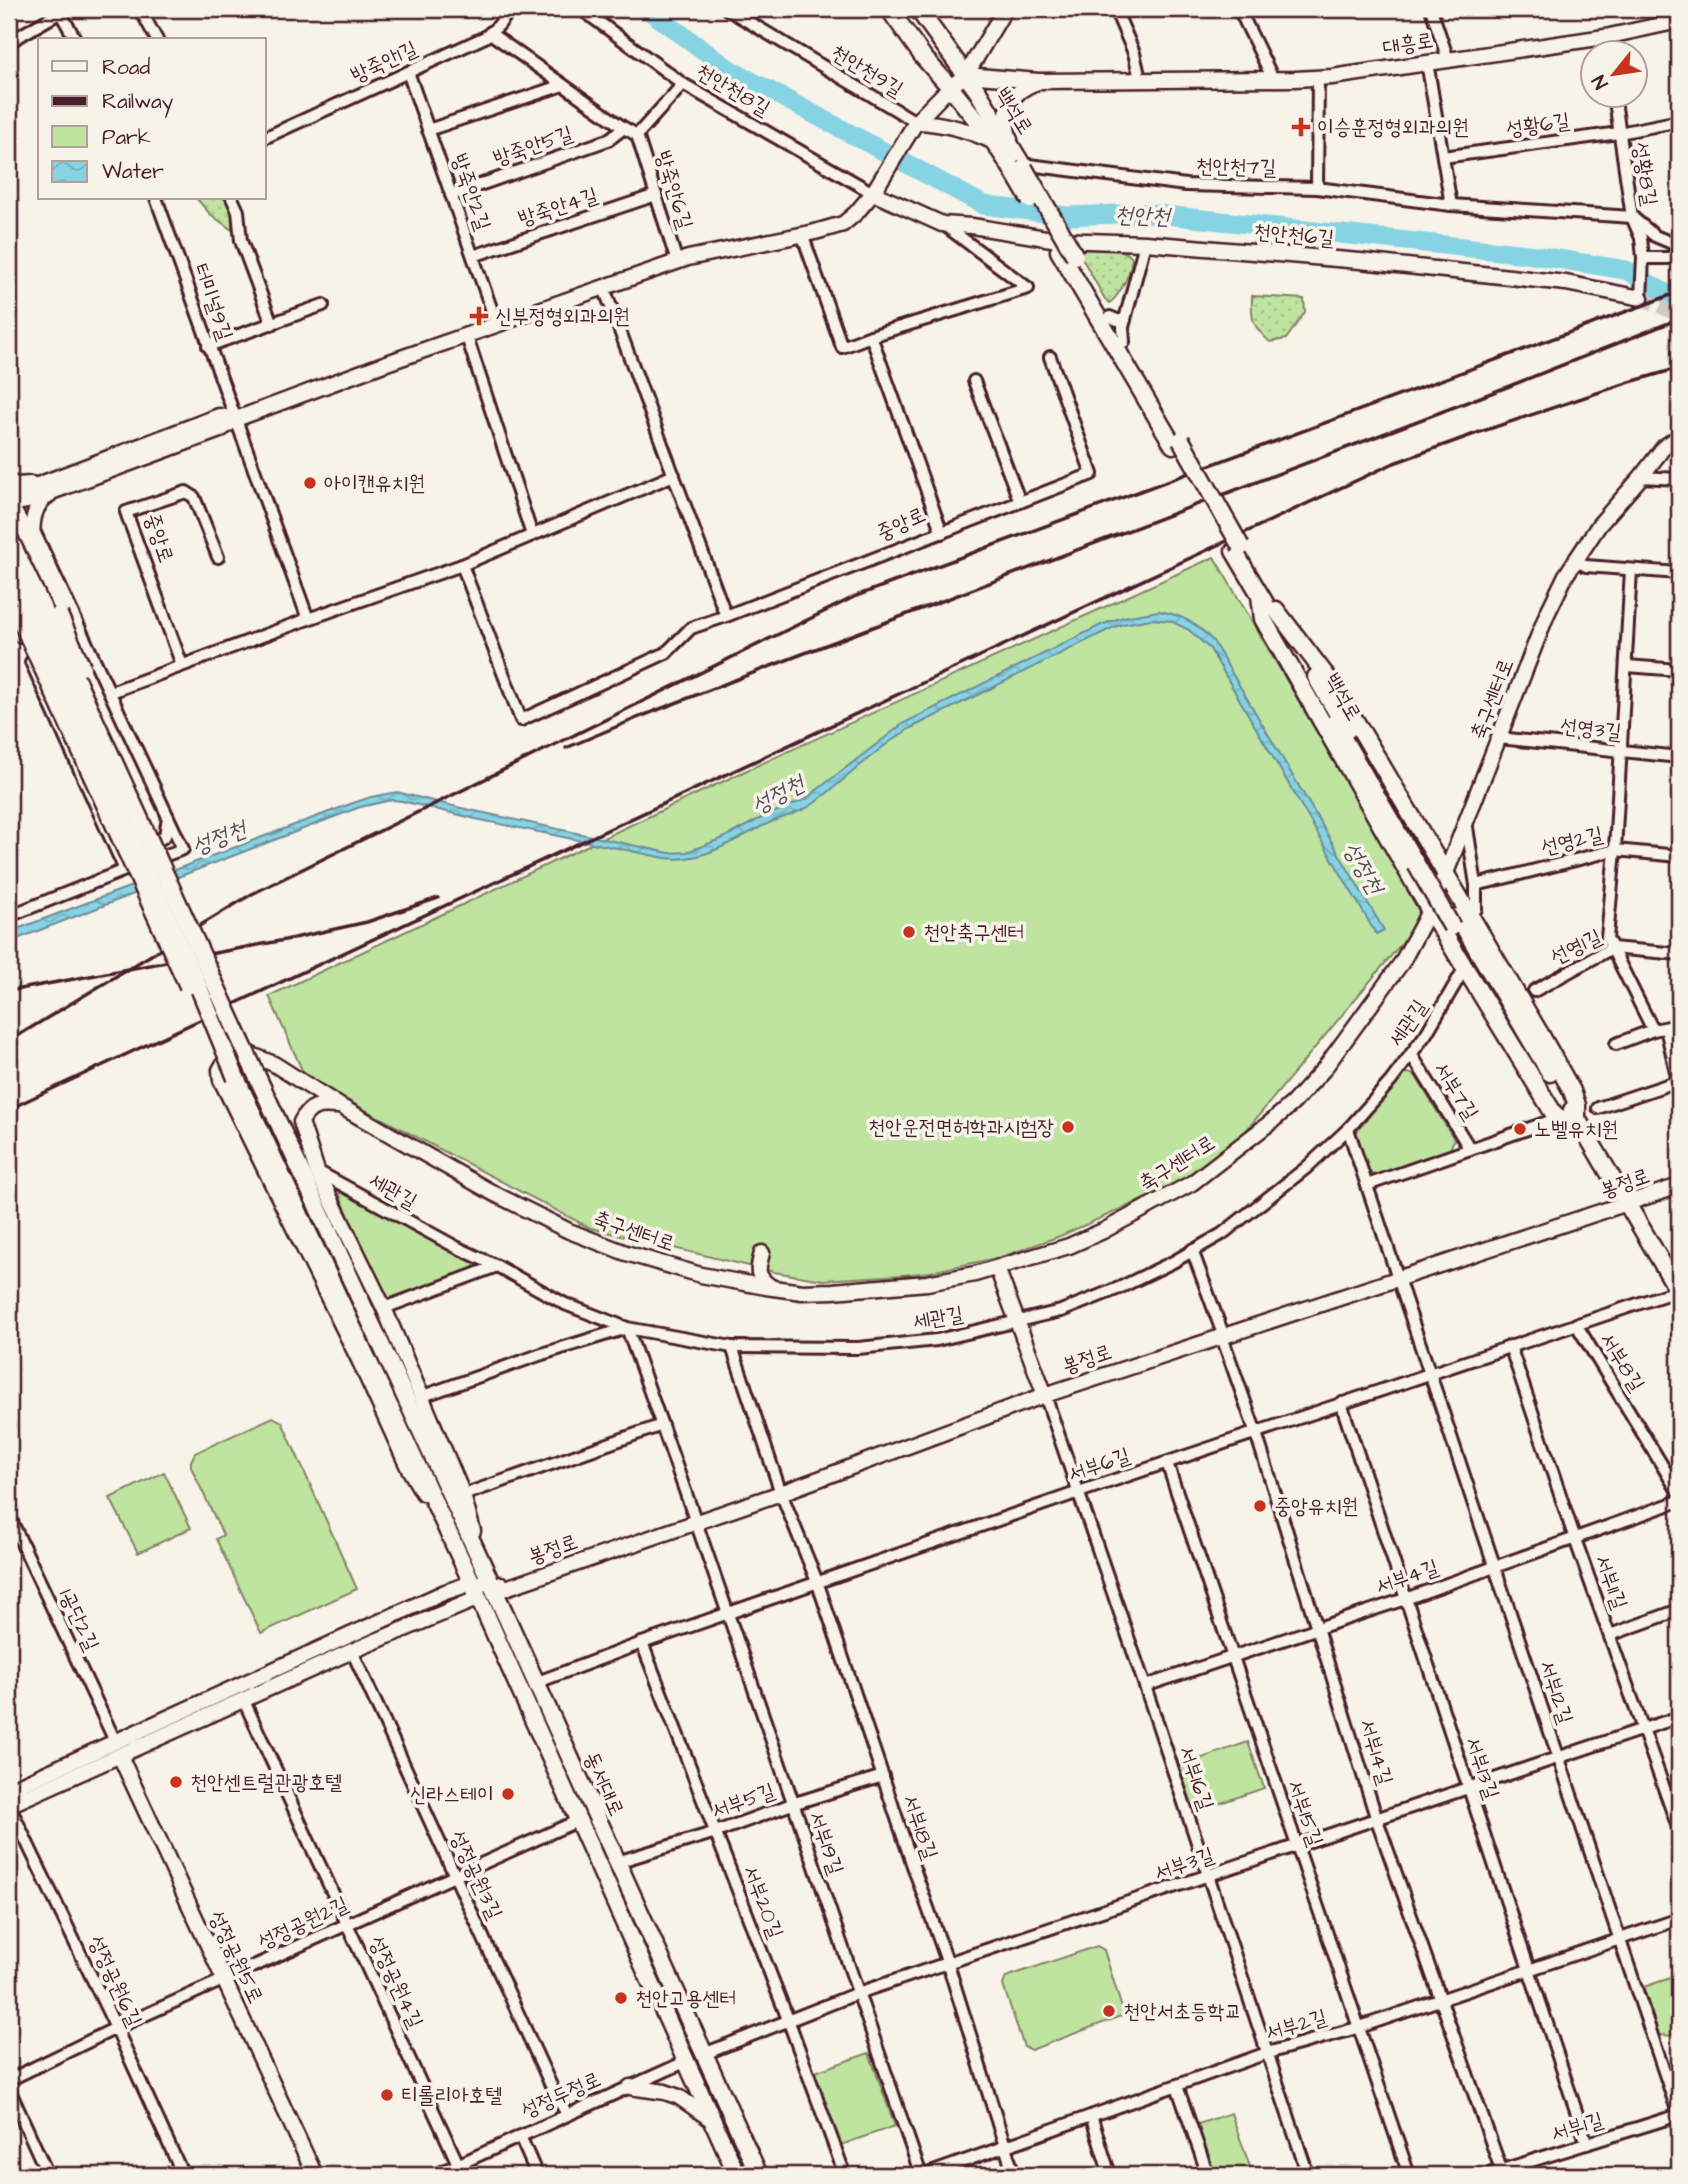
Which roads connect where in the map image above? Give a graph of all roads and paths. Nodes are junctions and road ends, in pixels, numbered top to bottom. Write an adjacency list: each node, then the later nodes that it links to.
1 (140, 9): 16 (street)
2 (511, 9): 13 (street, 방죽안1길)
3 (581, 9): 26 (street, 천안천8길)
4 (727, 9): 31 (street, 천안천9길)
5 (917, 9): 11 (main road); 21 (main road, 백석로)
6 (1005, 9): 21 (street)
7 (1115, 9): 23 (street)
8 (1239, 9): 24 (street)
9 (1432, 9): 18 (street)
10 (61, 10): 15 (street); 17 (street)
11 (893, 14): 28 (main road, 백석로)
12 (1679, 21): 14 (street, 대흥로)
13 (490, 33): 20 (street, 방죽안1길); 27 (street, 방죽안6길)
14 (1605, 37): 18 (street, 대흥로)
15 (75, 38)
16 (156, 38)
17 (9, 42)
18 (1448, 59): 19 (street, 대흥로)
19 (1427, 62): 22 (street, 대흥로); 39 (street)
20 (408, 72): 33 (street, 방죽안2길); 36 (street, 방죽안1길)
21 (966, 75): 25 (street, 대흥로); 28 (street); 38 (main road, 백석로)
22 (1318, 78): 24 (street, 대흥로); 42 (street)
23 (1140, 79): 24 (street, 대흥로); 25 (street, 대흥로)
24 (1273, 79)
25 (1040, 81): 38 (street)
26 (684, 84): 35 (street); 41 (street, 천안천8길)
27 (563, 85): 32 (street, 방죽안6길); 33 (street)
28 (950, 87): 31 (street); 37 (main road, 백석로)
29 (1616, 108): 34 (street, 성황8길)
30 (1679, 121): 34 (street, 성황6길)
31 (916, 122): 37 (street); 41 (street)
32 (624, 128): 35 (street, 방죽안6길); 43 (street, 방죽안5길)
33 (429, 130): 43 (street, 방죽안2길)
34 (1619, 133): 39 (street, 성황6길); 48 (street, 성황8길)
35 (637, 135): 44 (street, 방죽안6길)
36 (266, 137)
37 (995, 142): 40 (main road, 백석로)
38 (1012, 148): 40 (main road, 백석로)
39 (1443, 157): 47 (street)
40 (1019, 166): 42 (street, 천안천7길); 53 (main road, bridge)
41 (877, 188): 49 (street, 천안천6길); 50 (street)
42 (1317, 188): 47 (street, 천안천7길)
43 (451, 195): 54 (street, 방죽안2길)
44 (656, 195): 54 (street, 방죽안4길); 57 (street, 방죽안6길)
45 (158, 200): 66 (street, 터미널9길)
46 (233, 200): 62 (street)
47 (1451, 205): 48 (street, 천안천7길)
48 (1632, 217): 52 (street); 56 (street, 성황8길)
49 (942, 223): 51 (street, 천안천6길); 64 (street, 천안천6길)
50 (802, 234): 57 (street); 64 (street, 천안천6길)
51 (1145, 243): 59 (street, 천안천6길); 61 (street)
52 (1679, 246)
53 (1067, 253): 61 (main road); 71 (main road)
54 (472, 256): 63 (street, 방죽안2길)
55 (1679, 256): 56 (street)
56 (1643, 260): 59 (street, 성황8길)
57 (677, 262): 58 (street)
58 (604, 288): 63 (street); 72 (street)
59 (1641, 296)
60 (323, 305): 62 (street)
61 (1117, 318): 71 (main road)
62 (272, 324): 66 (street)
63 (497, 325): 65 (street)
64 (871, 336): 80 (street, 중앙로)
65 (467, 337): 69 (street); 82 (street)
66 (208, 346): 69 (street, 터미널9길)
67 (1050, 357): 78 (street)
68 (974, 381): 78 (street)
69 (236, 419): 76 (street); 77 (street); 96 (street)
70 (1679, 437): 73 (street, 축구센터로)
71 (1177, 443): 84 (main road, bridge)
72 (674, 475): 82 (street); 95 (street)
73 (1641, 477): 74 (street); 86 (street, 축구센터로)
74 (1679, 479)
75 (9, 482): 76 (street)
76 (40, 484): 79 (street)
77 (64, 487): 79 (street); 81 (street)
78 (1020, 502): 80 (street)
79 (9, 504): 81 (main road)
80 (942, 533): 95 (street, 중앙로)
81 (32, 535): 100 (street); 136 (main road, bridge)
82 (532, 535): 87 (street)
83 (9, 538): 136 (main road, bridge)
84 (1238, 549): 92 (main road, 백석로); 94 (main road, 백석로)
85 (218, 557): 97 (street, 중앙로)
86 (1577, 561): 89 (street); 101 (street, 축구센터로)
87 (462, 565): 95 (street, 중앙로); 96 (street)
88 (9, 568): 126 (main road, bridge)
89 (1631, 570): 90 (street); 98 (street)
90 (1679, 573)
91 (9, 594): 93 (main road)
92 (1260, 596): 110 (main road, 백석로); 114 (main road)
93 (12, 609): 106 (street); 126 (main road, bridge)
94 (1276, 610): 110 (main road, 백석로); 112 (main road)
95 (726, 616)
96 (308, 619): 97 (street)
97 (182, 665): 100 (street)
98 (1627, 666): 99 (street); 102 (street)
99 (1679, 670)
100 (111, 692): 104 (street)
101 (1499, 738): 102 (street, 선영3길); 105 (street, 축구센터로)
102 (1620, 751): 103 (street, 선영3길); 108 (street)
103 (1679, 757)
104 (169, 817): 107 (street); 111 (street)
105 (1466, 820): 112 (street, 축구센터로); 113 (street)
106 (112, 842): 107 (street); 111 (street)
107 (145, 849): 111 (street)
108 (1615, 850): 109 (street, 선영2길); 113 (street, 선영2길); 117 (street)
109 (1679, 856)
110 (1419, 860): 130 (main road)
111 (125, 870): 116 (street)
112 (1446, 873): 114 (street, 축구센터로); 130 (main road)
113 (1475, 884): 115 (street)
114 (1429, 909): 119 (main road); 141 (street, 축구센터로)
115 (1476, 909)
116 (9, 916)
117 (1612, 948): 118 (street, 선영1길); 120 (street, 선영1길); 123 (street)
118 (1679, 954)
119 (1464, 969): 125 (street, 세관길); 130 (main road)
120 (1534, 991)
121 (1679, 1025): 122 (street)
122 (1666, 1028): 123 (street); 127 (street)
123 (1653, 1030): 124 (street)
124 (1615, 1044)
125 (1410, 1054): 131 (street, 세관길); 132 (street, 서부7길)
126 (236, 1078): 169 (main road, 동서대로)
127 (1678, 1081): 129 (street)
128 (340, 1106): 133 (street); 143 (street, 축구센터로); 169 (street, 축구센터로)
129 (1598, 1108)
130 (1567, 1119): 132 (street, 서부7길); 137 (main road)
131 (1348, 1129): 134 (street, 서부12길); 138 (street, 세관길)
132 (1470, 1149): 134 (street, 서부7길)
133 (317, 1171): 140 (street, 세관길); 145 (street)
134 (1367, 1185): 142 (street, 서부12길)
135 (1679, 1186): 137 (street, 봉정로)
136 (312, 1193): 155 (main road, 동서대로)
137 (1627, 1205): 142 (street, 봉정로); 144 (main road)
138 (1192, 1250): 146 (street, 세관길); 149 (street, 서부14길)
139 (762, 1253): 143 (street)
140 (498, 1266): 145 (street); 148 (street, 세관길)
141 (998, 1268): 143 (street, 축구센터로); 146 (street)
142 (1398, 1280): 149 (street, 봉정로); 152 (street, 서부12길)
143 (772, 1288)
144 (1679, 1290): 147 (street, 서부6길)
145 (384, 1308): 155 (street)
146 (1017, 1322): 151 (street, 세관길); 153 (street)
147 (1576, 1324): 150 (street, 서부6길); 161 (street, 서부8길)
148 (627, 1328): 151 (street, 세관길); 155 (street); 156 (street, 서부19길)
149 (1223, 1337): 153 (street, 봉정로); 157 (street, 서부14길)
150 (1510, 1346): 152 (street, 서부6길); 166 (street, 서부11길)
151 (732, 1348): 160 (street, 서부18길)
152 (1431, 1372): 154 (street, 서부6길); 168 (street, 서부12길)
153 (1045, 1395): 159 (street, 서부16길); 160 (street, 봉정로)
154 (1341, 1403): 157 (street, 서부6길); 173 (street, 서부13길)
155 (416, 1404): 162 (street); 167 (main road, 동서대로)
156 (662, 1425): 162 (street); 165 (street, 서부19길)
157 (1256, 1433): 158 (street, 서부6길); 176 (street, 서부14길)
158 (1167, 1463): 159 (street, 서부6길); 180 (street, 서부15길)
159 (1079, 1492): 171 (street, 서부6길); 182 (street, 서부16길)
160 (781, 1493): 165 (street, 봉정로); 171 (street, 서부18길)
161 (1679, 1493)
162 (463, 1495): 167 (street)
163 (1679, 1501): 166 (street, 서부4길)
164 (10, 1521): 186 (street, 1공단2길)
165 (697, 1522): 172 (street, 봉정로); 175 (street, 서부19길)
166 (1575, 1539): 168 (street, 서부4길); 177 (street, 서부11길)
167 (481, 1562): 172 (main road, 동서대로)
168 (1495, 1567): 173 (street, 서부4길); 188 (street, 서부12길)
169 (465, 1568): 170 (main road, 동서대로)
170 (472, 1583): 172 (main road, 동서대로); 186 (street)
171 (818, 1584): 175 (street, 서부6길); 189 (street, 서부18길)
172 (488, 1591): 179 (street, 봉정로); 181 (main road, 동서대로); 195 (main road, 동서대로)
173 (1405, 1599): 176 (street, 서부4길); 190 (street, 서부13길)
174 (1679, 1610): 177 (street)
175 (729, 1613): 178 (street, 서부6길); 192 (street, 서부19길)
176 (1317, 1628): 180 (street, 서부4길); 194 (street, 서부14길)
177 (1610, 1635): 185 (street, 서부11길)
178 (642, 1643): 181 (street, 서부6길); 197 (street, 서부20길)
179 (352, 1651): 183 (street, 봉정로); 200 (street, 성정공원3길)
180 (1231, 1656): 182 (street, 서부4길); 198 (street, 서부15길)
181 (535, 1683): 199 (main road, 동서대로)
182 (1145, 1686): 201 (street, 서부16길)
183 (244, 1701): 187 (street, 봉정로); 203 (street, 성정공원4길)
184 (1679, 1717): 185 (street, 서부3길)
185 (1644, 1729): 188 (street, 서부3길); 196 (street, 서부11길)
186 (115, 1741): 191 (street)
187 (120, 1756): 193 (street, 봉정로); 207 (street, 성정공원5로)
188 (1558, 1759): 190 (street, 서부3길); 204 (street, 서부12길)
189 (883, 1776): 192 (street, 서부5길); 205 (street, 서부18길)
190 (1469, 1789): 194 (street, 서부3길); 206 (street, 서부13길)
191 (9, 1790)
192 (792, 1804): 197 (street, 서부5길); 208 (street, 서부19길)
193 (9, 1805): 211 (street, 성정공원6길)
194 (1377, 1820): 198 (street, 서부3길); 209 (street, 서부14길)
195 (577, 1821): 200 (street, 성정공원2길); 215 (main road, 동서대로)
196 (1679, 1830)
197 (716, 1832): 199 (street, 서부5길); 210 (street, 서부20길)
198 (1296, 1847): 201 (street, 서부3길); 212 (street, 서부15길)
199 (617, 1862): 214 (main road, 동서대로)
200 (455, 1876): 203 (street, 성정공원2길); 220 (street, 성정공원3길)
201 (1209, 1876): 205 (street, 서부3길); 213 (street, 서부16길)
202 (1679, 1919): 204 (street, 서부2길)
203 (348, 1923): 207 (street, 성정공원2길); 227 (street, 성정공원4길)
204 (1621, 1940): 206 (street, 서부2길); 221 (street, 서부12길)
205 (948, 1964): 208 (street, 서부3길); 226 (street, 서부18길)
206 (1531, 1970): 209 (street, 서부2길); 225 (street, 서부13길)
207 (223, 1981): 211 (street, 성정공원2길); 231 (street, 성정공원5로)
208 (858, 1993): 210 (street, 서부3길); 237 (street, 서부19길)
209 (1439, 2000): 212 (street, 서부2길); 228 (street, 서부14길)
210 (789, 2022): 214 (street, 서부3길); 236 (street, 서부20길)
211 (116, 2028): 216 (street, 성정공원2길); 230 (street, 성정공원6길)
212 (1357, 2028): 213 (street, 서부2길); 242 (street, 서부15길)
213 (1268, 2053): 217 (street, 서부2길); 241 (street, 서부16길)
214 (704, 2054): 215 (main road, 성정두정로); 235 (main road, 동서대로)
215 (687, 2061): 218 (street, 성정두정로); 223 (main road, 동서대로)
216 (9, 2080)
217 (1177, 2086): 222 (street, 서부2길); 240 (street)
218 (630, 2087): 220 (street, 성정두정로); 223 (street)
219 (9, 2089): 229 (street)
220 (567, 2114): 224 (street, 성정두정로)
221 (1679, 2115): 225 (street, 서부1길)
222 (1091, 2116): 226 (street, 서부2길); 239 (street)
223 (712, 2120): 234 (main road, 동서대로)
224 (520, 2136): 227 (street, 성정두정로); 233 (street)
225 (1587, 2144): 228 (street, 서부1길)
226 (1006, 2148): 237 (street, 서부2길); 238 (street, 서부18길)
227 (458, 2164): 232 (street, 성정두정로)
228 (1502, 2172): 243 (street, 서부1길)
229 (48, 2175)
230 (183, 2175)
231 (315, 2175)
232 (435, 2175)
233 (537, 2175)
234 (737, 2175)
235 (759, 2175)
236 (845, 2175)
237 (923, 2175)
238 (1014, 2175)
239 (1110, 2175)
240 (1208, 2175)
241 (1308, 2175)
242 (1409, 2175)
243 (1486, 2175)

